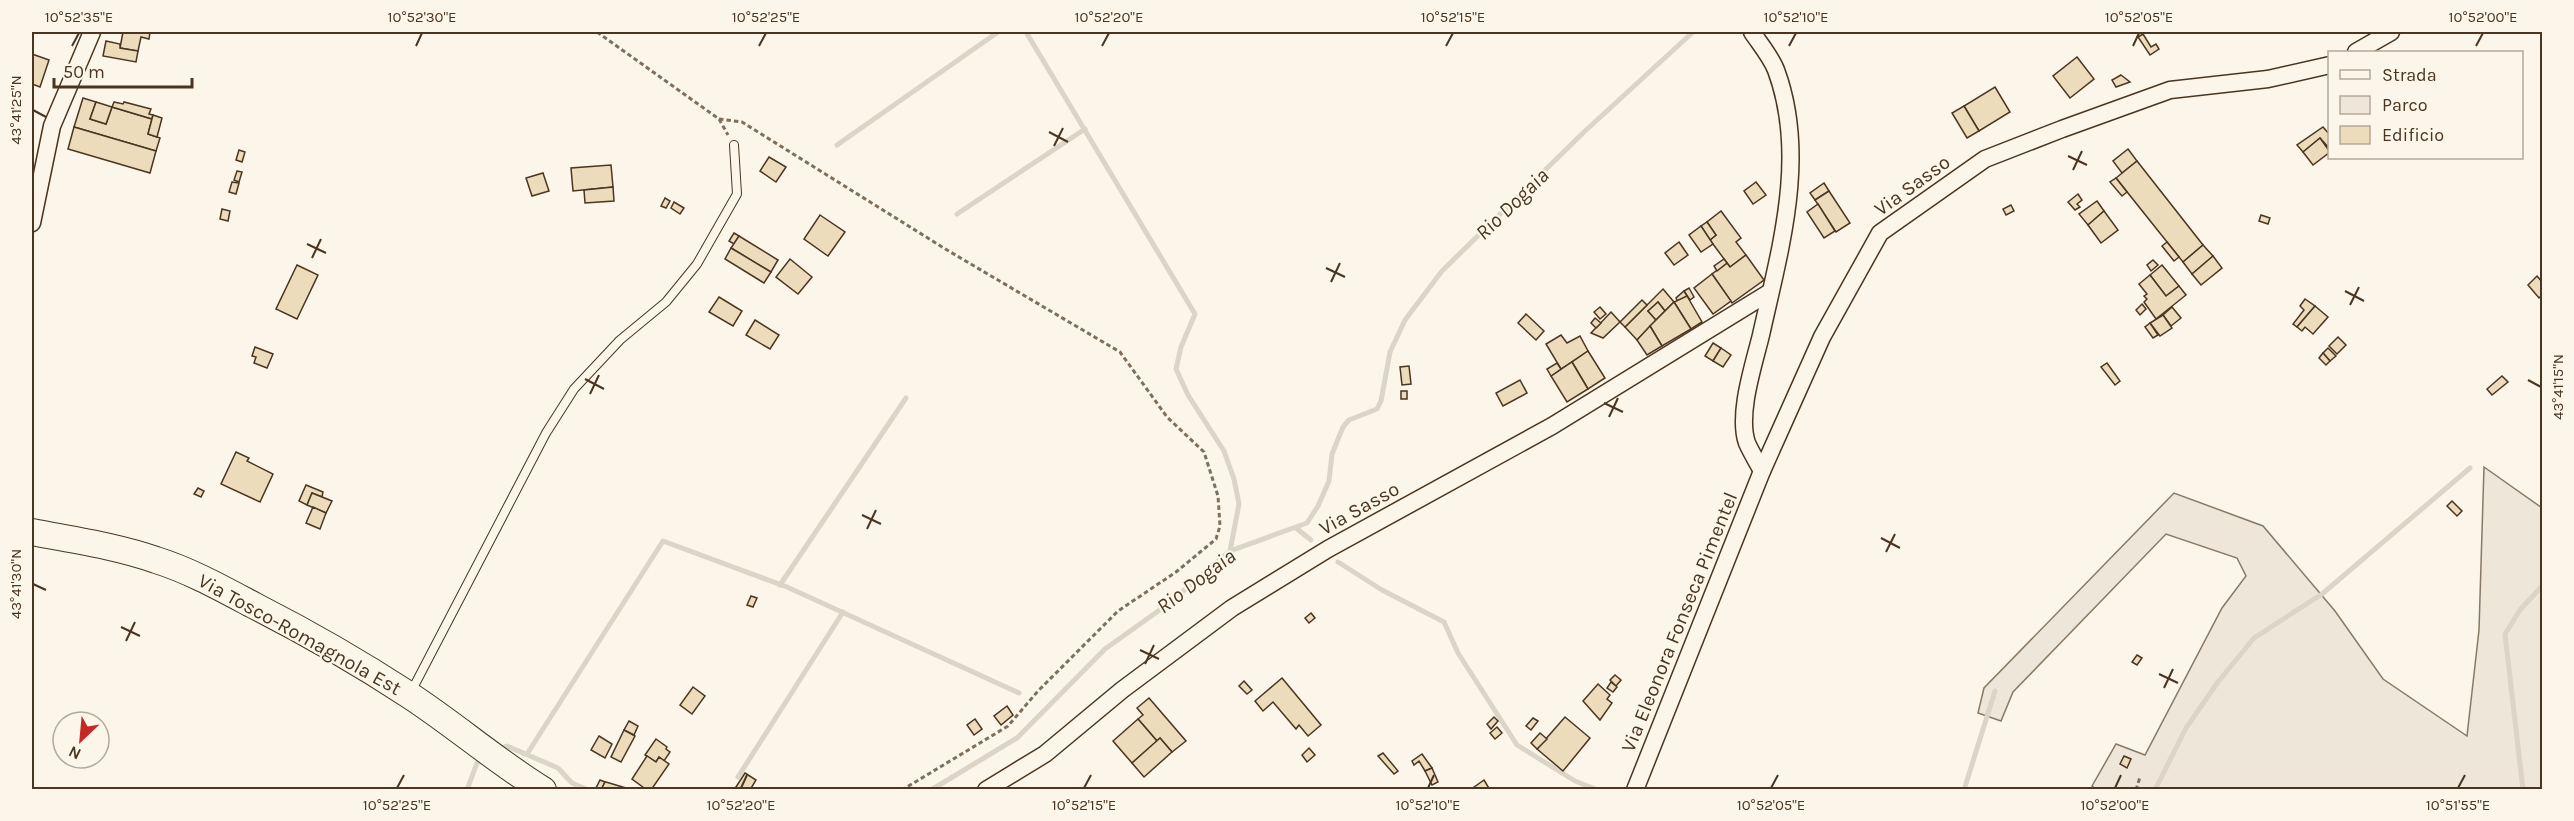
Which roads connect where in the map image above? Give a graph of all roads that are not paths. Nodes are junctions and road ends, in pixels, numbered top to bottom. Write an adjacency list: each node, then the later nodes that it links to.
1 (92, 32): 7 (street)
2 (1752, 32): 8 (street)
3 (2391, 32): 4 (street)
4 (2358, 51)
5 (2328, 65): 9 (street, Via Sasso)
6 (734, 145): 11 (lane)
7 (32, 223)
8 (1770, 291): 9 (street); 13 (street, Via Sasso)
9 (1762, 471): 14 (street, Via Eleonora Fonseca Pimentel)
10 (32, 532): 11 (main road, Via Tosco-Romagnola Est)
11 (409, 695): 12 (main road, Via Tosco-Romagnola Est)
12 (543, 789)
13 (986, 789)
14 (1635, 789)

